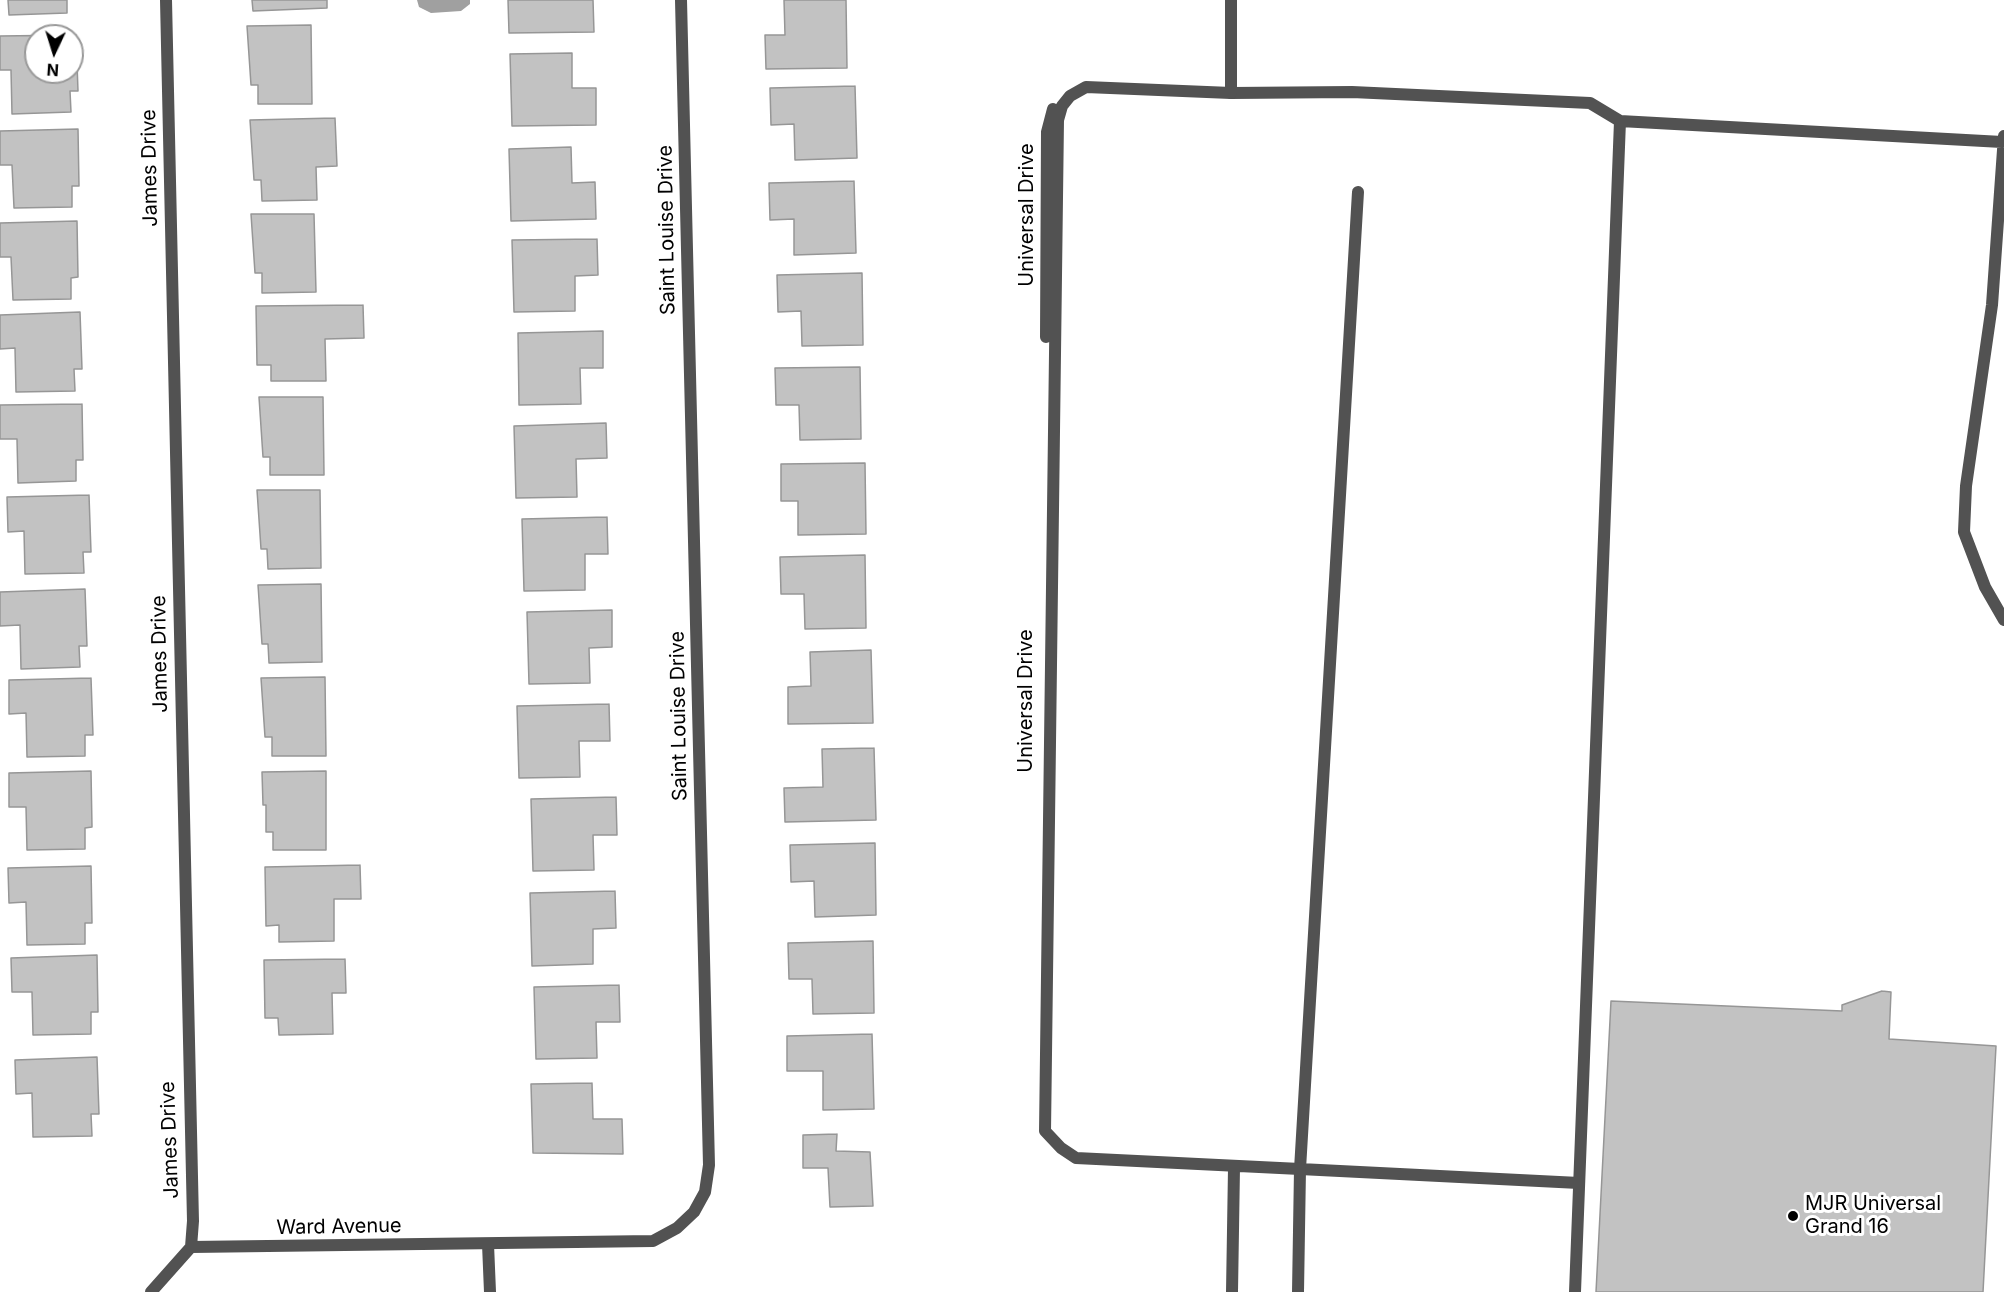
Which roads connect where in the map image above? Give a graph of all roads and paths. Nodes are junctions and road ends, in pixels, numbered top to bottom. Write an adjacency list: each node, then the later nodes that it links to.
1 (166, 0): 13 (street, James Drive)
2 (681, 0): 12 (street, Saint Louise Drive)
3 (1232, 0): 4 (street)
4 (1231, 93): 5 (street, Universal Drive); 9 (street, Universal Drive)
5 (1620, 121): 6 (street); 11 (street)
6 (2003, 139): 8 (street)
7 (1358, 192): 10 (street)
8 (2004, 620)
9 (1239, 1168): 10 (street, Universal Drive); 16 (street)
10 (1300, 1170): 11 (street, Universal Drive); 17 (street)
11 (1579, 1183): 18 (street)
12 (488, 1244): 13 (street, Ward Avenue); 15 (street)
13 (191, 1247): 14 (street)
14 (151, 1292)
15 (490, 1292)
16 (1232, 1292)
17 (1298, 1292)
18 (1575, 1292)

